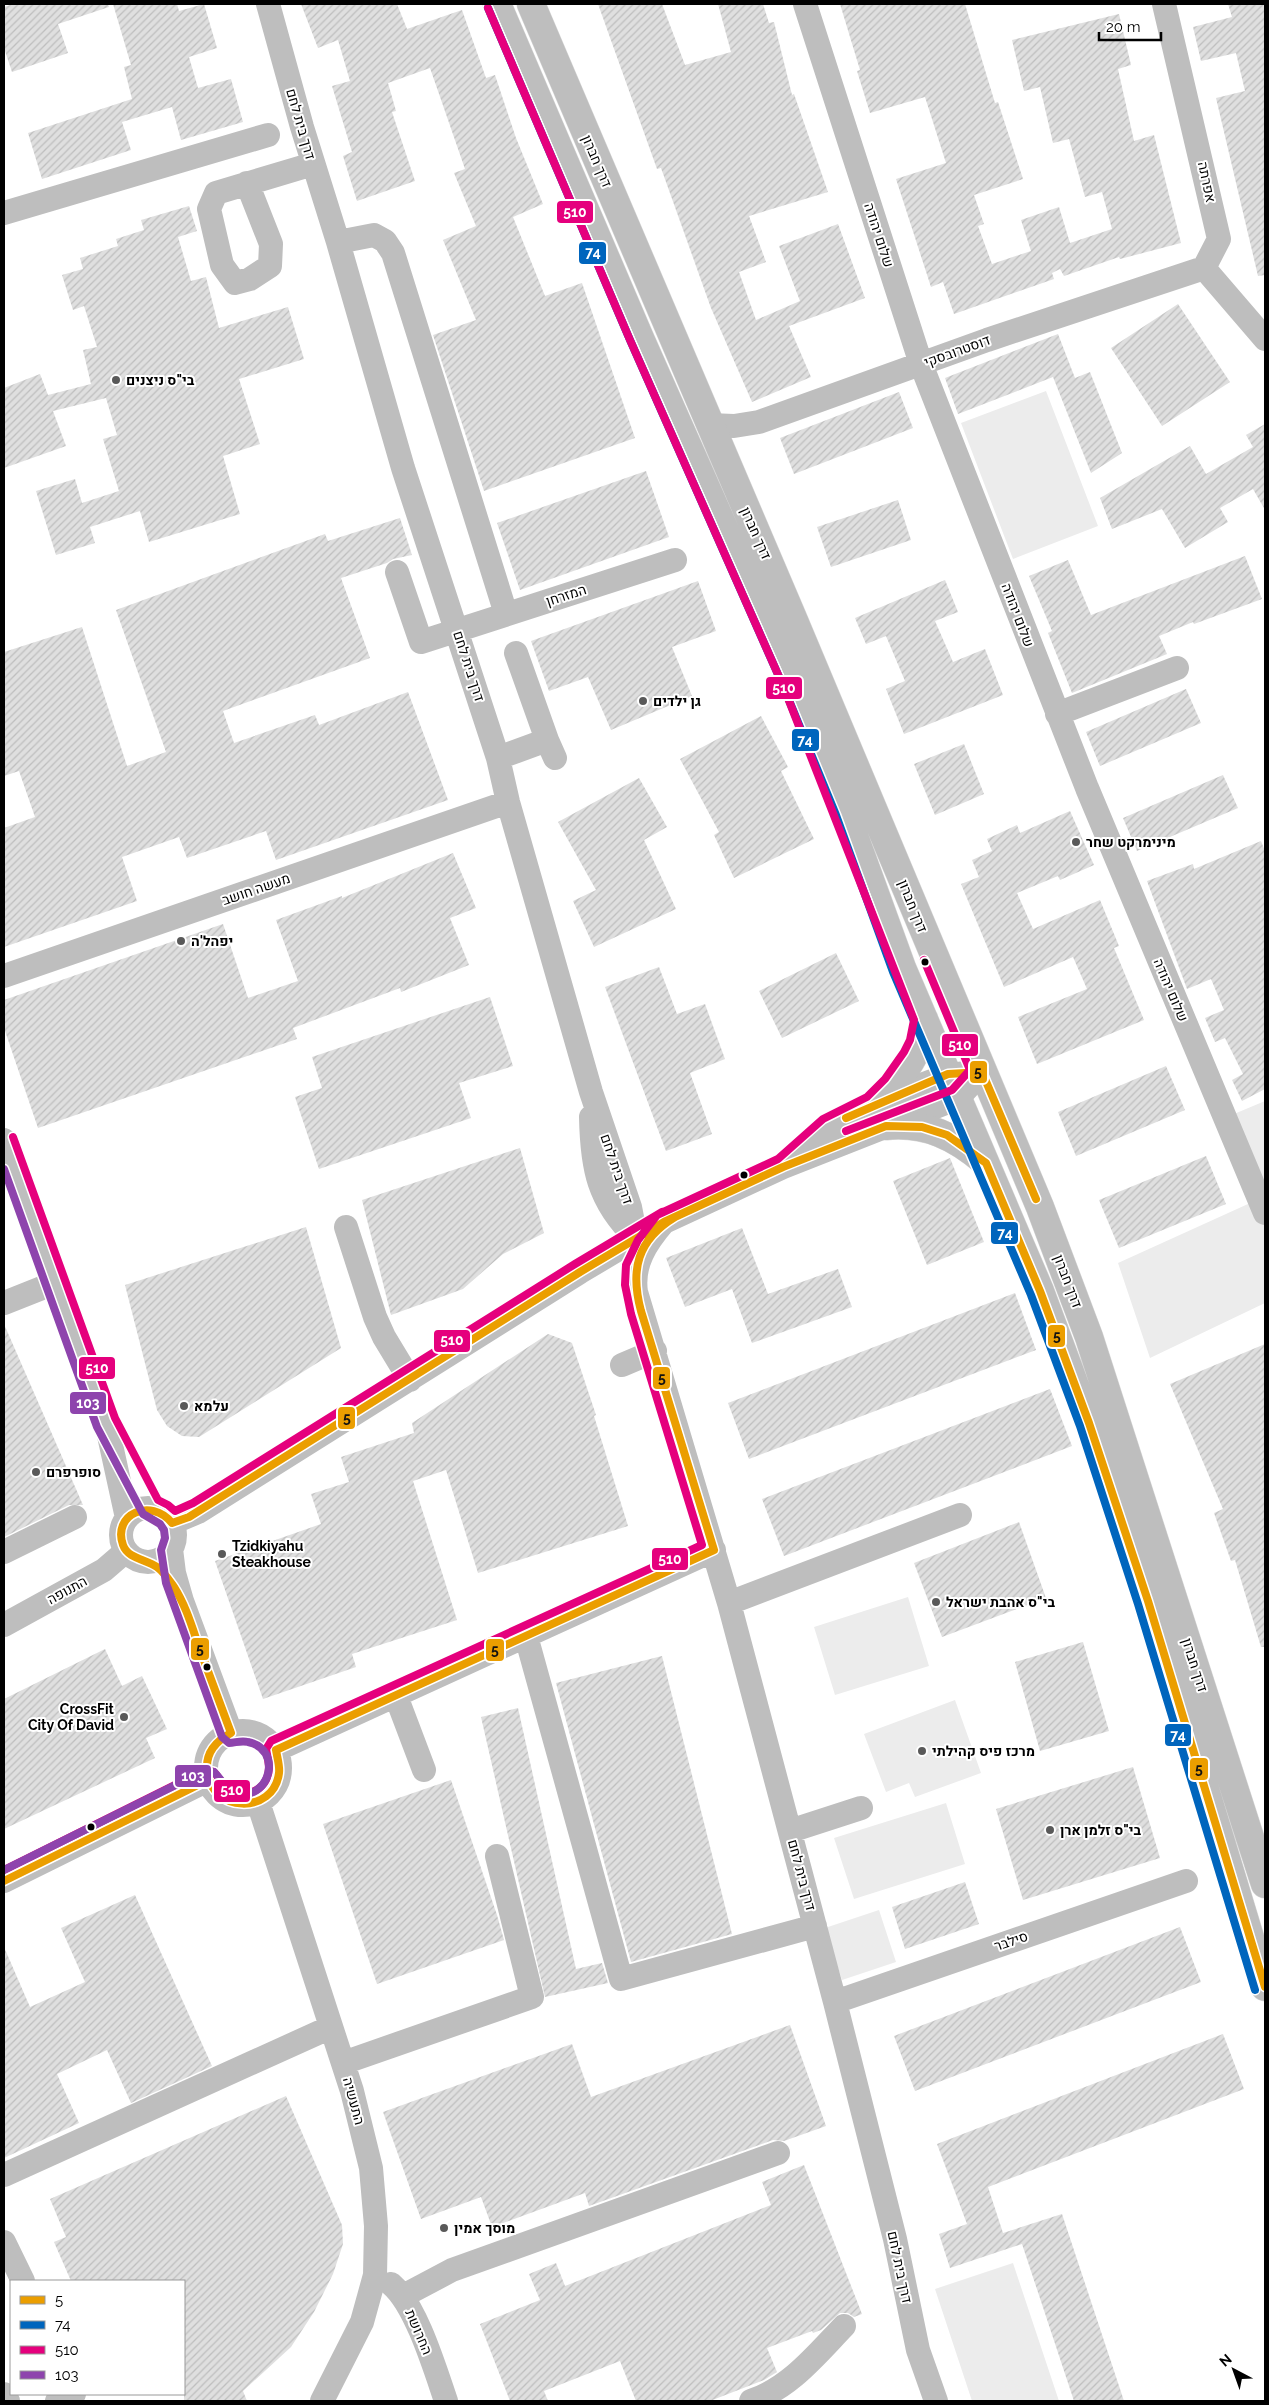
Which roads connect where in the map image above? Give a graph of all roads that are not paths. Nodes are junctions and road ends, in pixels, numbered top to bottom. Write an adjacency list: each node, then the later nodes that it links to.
1 (268, 4): 7 (street, דרך בית לחם)
2 (497, 4): 25 (highway)
3 (531, 4): 14 (highway, דרך חברון)
4 (805, 4): 13 (street, שלום יהודה)
5 (1164, 4): 11 (street, אפרתה)
6 (268, 135): 9 (street)
7 (313, 164): 8 (street); 10 (street, דרך בית לחם)
8 (247, 183)
9 (4, 213)
10 (338, 242): 17 (street); 18 (street, דרך בית לחם)
11 (1204, 268): 12 (street); 13 (street, דוסטרובסקי)
12 (1265, 339)
13 (921, 364): 14 (street, דוסטרובסקי); 21 (street, שלום יהודה)
14 (709, 425): 26 (highway, דרך חברון)
15 (675, 560): 17 (street, המזרחן)
16 (397, 572): 18 (street, המזרחן)
17 (506, 614): 18 (street, המזרחן)
18 (457, 630): 22 (street, דרך בית לחם)
19 (516, 653): 22 (street)
20 (1177, 668): 21 (street)
21 (1057, 714): 31 (street, שלום יהודה)
22 (498, 758): 23 (street, דרך בית לחם)
23 (508, 802): 24 (street, מעשה חושב); 34 (street, דרך בית לחם)
24 (4, 976)
25 (924, 1019): 27 (highway); 28 (highway)
26 (982, 1072): 27 (street); 66 (highway, דרך חברון)
27 (953, 1086): 28 (street); 30 (highway)
28 (880, 1116): 30 (highway); 32 (street)
29 (4, 1140): 35 (street)
30 (986, 1163): 68 (highway)
31 (1265, 1213)
32 (664, 1222): 34 (street); 37 (street, דרך בית לחם)
33 (346, 1227): 39 (street)
34 (636, 1238): 39 (street)
35 (57, 1282): 36 (street); 40 (street)
36 (4, 1303)
37 (655, 1351): 38 (street); 47 (street, דרך בית לחם)
38 (622, 1365)
39 (410, 1380): 45 (street)
40 (106, 1422): 41 (street); 44 (street)
41 (151, 1508): 44 (street); 45 (street)
42 (960, 1515): 52 (street)
43 (75, 1517): 49 (street)
44 (128, 1518): 48 (street)
45 (172, 1523): 46 (street)
46 (171, 1549): 50 (street); 51 (street)
47 (714, 1550): 52 (street, דרך בית לחם); 54 (street)
48 (126, 1551): 50 (street); 53 (street, התנופה)
49 (4, 1552)
50 (149, 1562): 51 (street)
51 (182, 1601): 56 (street)
52 (729, 1603): 62 (street, דרך בית לחם)
53 (4, 1625)
54 (526, 1636): 55 (street); 67 (street)
55 (396, 1696): 57 (street); 58 (street)
56 (231, 1733): 57 (street); 59 (street)
57 (276, 1750): 60 (street)
58 (424, 1770)
59 (208, 1780): 60 (street); 64 (street)
60 (258, 1802): 70 (street, התעשיה)
61 (861, 1808): 62 (street)
62 (790, 1831): 67 (street, דרך בית לחם)
63 (496, 1856): 71 (street)
64 (4, 1881)
65 (1186, 1881): 69 (street, סילבר)
66 (1265, 1884)
67 (815, 1926): 69 (street, דרך בית לחם)
68 (1265, 1987)
69 (835, 2002): 86 (street, דרך בית לחם)
70 (331, 2027): 71 (street, התעשיה); 73 (street)
71 (343, 2062): 75 (street, התעשיה)
72 (778, 2153): 77 (street)
73 (4, 2175)
74 (4, 2242): 76 (street)
75 (375, 2275): 77 (street, החרושת); 83 (street, התעשיה)
76 (23, 2280)
77 (403, 2296): 84 (street, החרושת)
78 (844, 2326): 85 (street)
79 (4, 2394): 81 (street)
80 (72, 2395): 82 (street)
81 (8, 2401)
82 (57, 2401)
83 (322, 2401)
84 (446, 2401)
85 (751, 2401)
86 (936, 2401)

